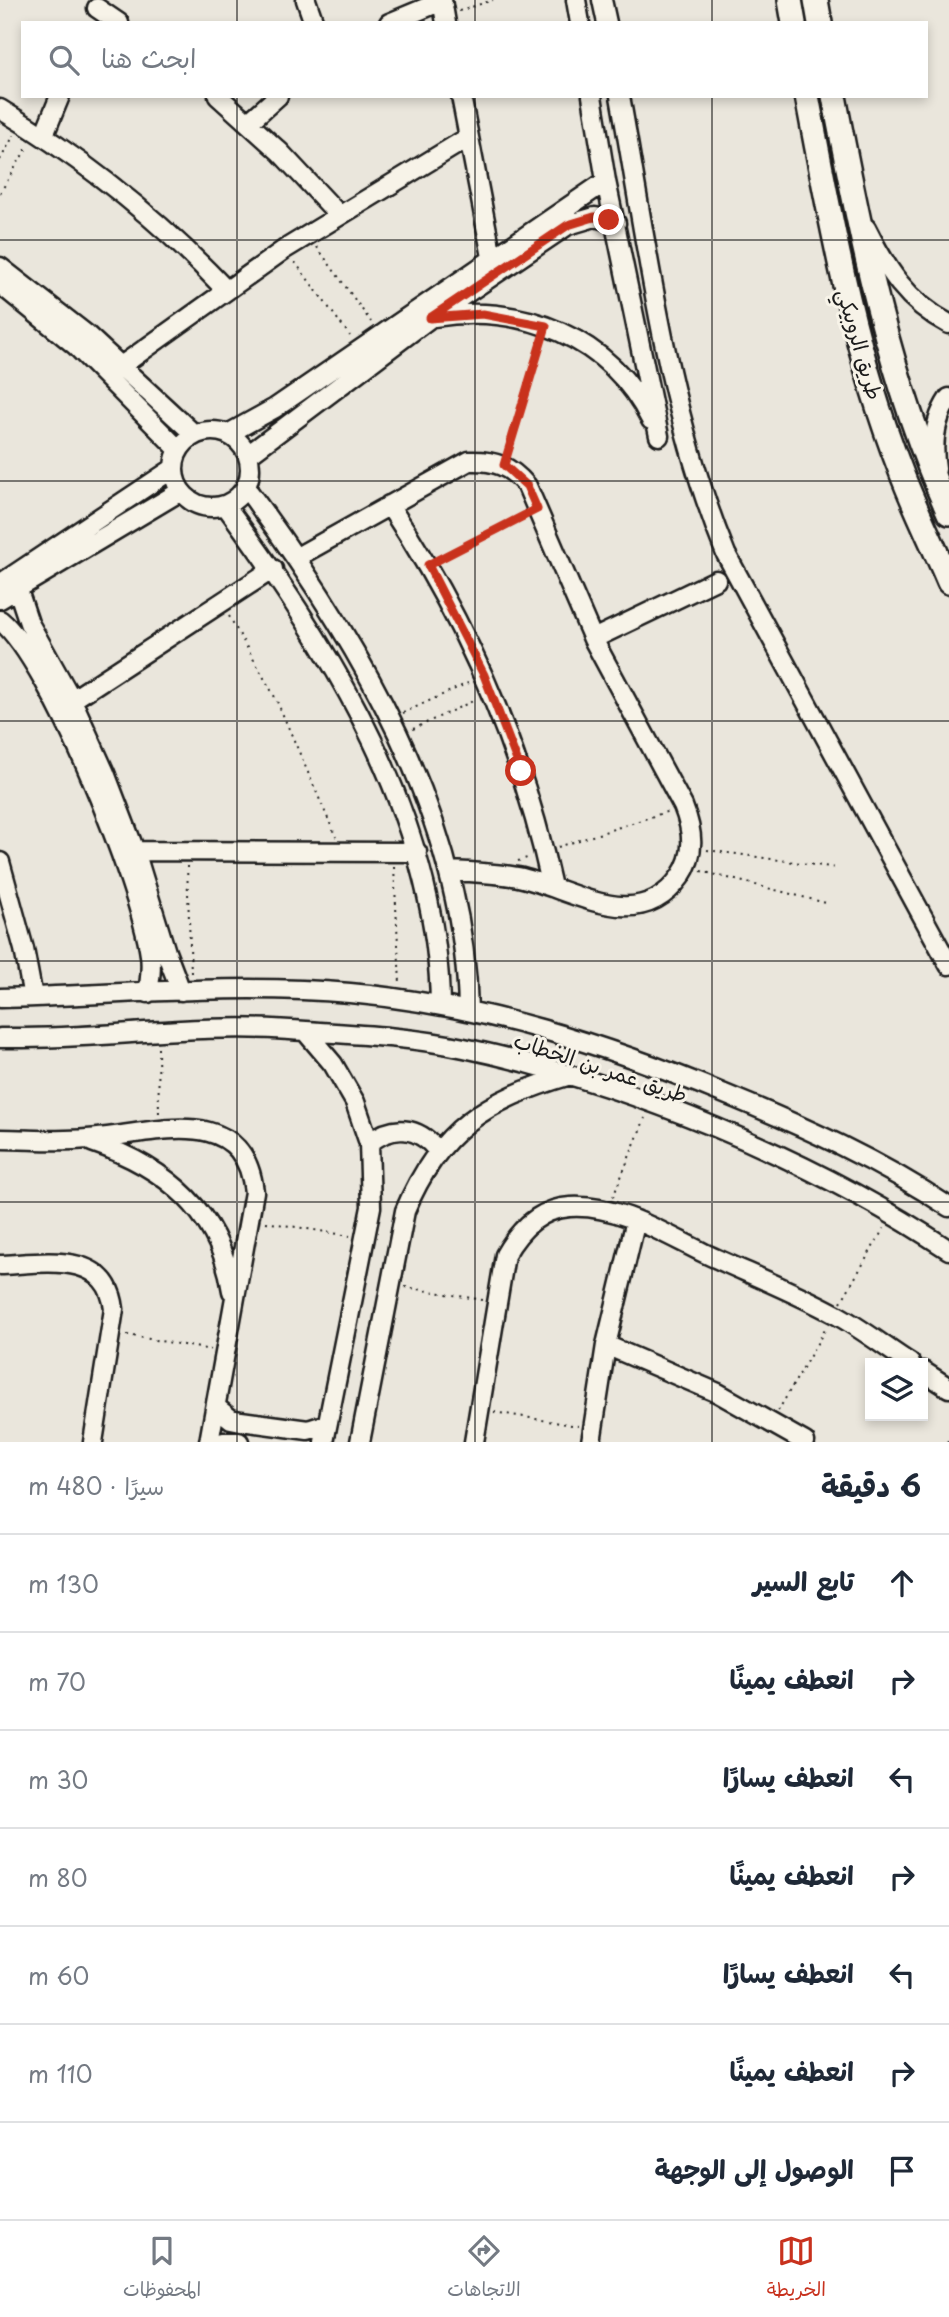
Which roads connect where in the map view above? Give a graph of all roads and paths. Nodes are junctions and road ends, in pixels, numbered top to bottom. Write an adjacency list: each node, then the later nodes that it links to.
1 (306, 0): 10 (street)
2 (493, 0): 8 (path)
3 (576, 0): 12 (street)
4 (602, 0): 13 (street)
5 (790, 0): 14 (main road)
6 (816, 0): 15 (main road)
7 (96, 10): 9 (street)
8 (443, 10): 11 (street)
9 (115, 21)
10 (313, 21)
11 (397, 21)
12 (580, 21)
13 (607, 21)
14 (794, 21)
15 (820, 21)
16 (58, 98): 26 (street)
17 (220, 98): 25 (street)
18 (276, 98): 25 (street)
19 (461, 98): 27 (street)
20 (592, 98): 29 (street)
21 (620, 98): 47 (street)
22 (807, 98): 65 (main road, طريق الروبيكي)
23 (834, 98): 31 (main road, طريق الروبيكي)
24 (0, 109): 26 (street)
25 (249, 122): 32 (street)
26 (34, 130): 28 (path); 30 (path); 39 (street)
27 (469, 137): 32 (street); 36 (street)
28 (0, 160)
29 (606, 181): 33 (street); 36 (street)
30 (0, 193)
31 (854, 204): 41 (street); 57 (main road, طريق الروبيكي)
32 (339, 215): 34 (street)
33 (616, 223): 40 (street); 50 (street)
34 (309, 234): 35 (street); 43 (path)
35 (285, 250): 39 (street); 44 (path)
36 (492, 257): 43 (street)
37 (0, 267): 45 (street)
38 (0, 284): 51 (street)
39 (226, 290): 45 (street)
40 (430, 318): 42 (street); 52 (street)
41 (949, 324)
42 (546, 326): 50 (street); 53 (path)
43 (380, 334): 44 (street)
44 (359, 348): 49 (street)
45 (121, 366): 48 (street)
46 (949, 398): 57 (street)
47 (683, 428): 50 (street); 91 (street)
48 (195, 435): 49 (street); 51 (street)
49 (228, 435): 52 (street)
50 (659, 436)
51 (179, 450): 54 (street)
52 (248, 455): 55 (street)
53 (504, 465): 59 (street); 60 (street)
54 (174, 468): 56 (street); 66 (street)
55 (246, 488): 58 (street); 61 (street)
56 (181, 491): 58 (street); 66 (street)
57 (945, 503)
58 (225, 505): 63 (street)
59 (389, 505): 61 (street); 62 (street)
60 (537, 509): 62 (path); 70 (street)
61 (297, 557): 74 (street)
62 (428, 565): 71 (street)
63 (273, 569): 68 (street); 82 (street)
64 (716, 580): 70 (street)
65 (949, 582)
66 (9, 586): 67 (street); 73 (street)
67 (0, 599)
68 (221, 603): 73 (street); 80 (path)
69 (0, 620): 93 (street)
70 (593, 639): 76 (street)
71 (484, 675): 72 (street); 74 (path)
72 (492, 693): 75 (path); 83 (street)
73 (72, 700): 78 (street)
74 (389, 719): 75 (street)
75 (397, 737): 88 (street)
76 (683, 806): 77 (street); 83 (path)
77 (692, 848): 86 (street); 87 (path)
78 (135, 851): 79 (street); 92 (street)
79 (186, 851): 80 (street); 92 (path)
80 (342, 852): 81 (street)
81 (393, 852): 82 (street); 96 (path)
82 (417, 852): 97 (street)
83 (545, 852): 85 (path); 89 (street)
84 (0, 862): 94 (street)
85 (508, 864)
86 (686, 867): 89 (street); 90 (path)
87 (837, 868)
88 (449, 871): 89 (street); 98 (street)
89 (552, 887)
90 (826, 902)
91 (949, 965)
92 (187, 991): 93 (street, طريق عمر بن الخطاب); 96 (street, طريق عمر بن الخطاب)
93 (148, 993): 94 (street, طريق عمر بن الخطاب)
94 (33, 997): 95 (street, طريق عمر بن الخطاب)
95 (0, 998)
96 (401, 999): 97 (street, طريق عمر بن الخطاب)
97 (440, 1005): 98 (street, طريق عمر بن الخطاب)
98 (468, 1010): 109 (street, طريق عمر بن الخطاب)
99 (305, 1031): 100 (street, طريق عمر بن الخطاب); 102 (street, طريق عمر بن الخطاب); 107 (street)
100 (157, 1033): 101 (street, طريق عمر بن الخطاب); 104 (path)
101 (0, 1038)
102 (570, 1075): 103 (street, طريق عمر بن الخطاب); 108 (street)
103 (651, 1104): 110 (path); 114 (street, طريق عمر بن الخطاب)
104 (159, 1132): 106 (street); 111 (street)
105 (0, 1139): 106 (street)
106 (84, 1140): 118 (street)
107 (369, 1143): 108 (street); 113 (street)
108 (437, 1150): 116 (street)
109 (949, 1207)
110 (608, 1211): 112 (street); 117 (street)
111 (249, 1219): 113 (path); 118 (street)
112 (636, 1220): 120 (street); 122 (street)
113 (365, 1238): 127 (street)
114 (949, 1250)
115 (0, 1265): 119 (street)
116 (390, 1284): 117 (path); 129 (street)
117 (497, 1303): 126 (street)
118 (234, 1309): 121 (street)
119 (110, 1332): 121 (path); 130 (street)
120 (607, 1345): 128 (street); 136 (street)
121 (226, 1352): 125 (street)
122 (902, 1358)
123 (928, 1374): 124 (street)
124 (949, 1388)
125 (216, 1407): 127 (street); 131 (street)
126 (480, 1410): 128 (path); 135 (street)
127 (327, 1424): 134 (street)
128 (592, 1435)
129 (364, 1439)
130 (93, 1442)
131 (209, 1442)
132 (223, 1442): 133 (street)
133 (239, 1442)
134 (324, 1442)
135 (474, 1442)
136 (805, 1442)

